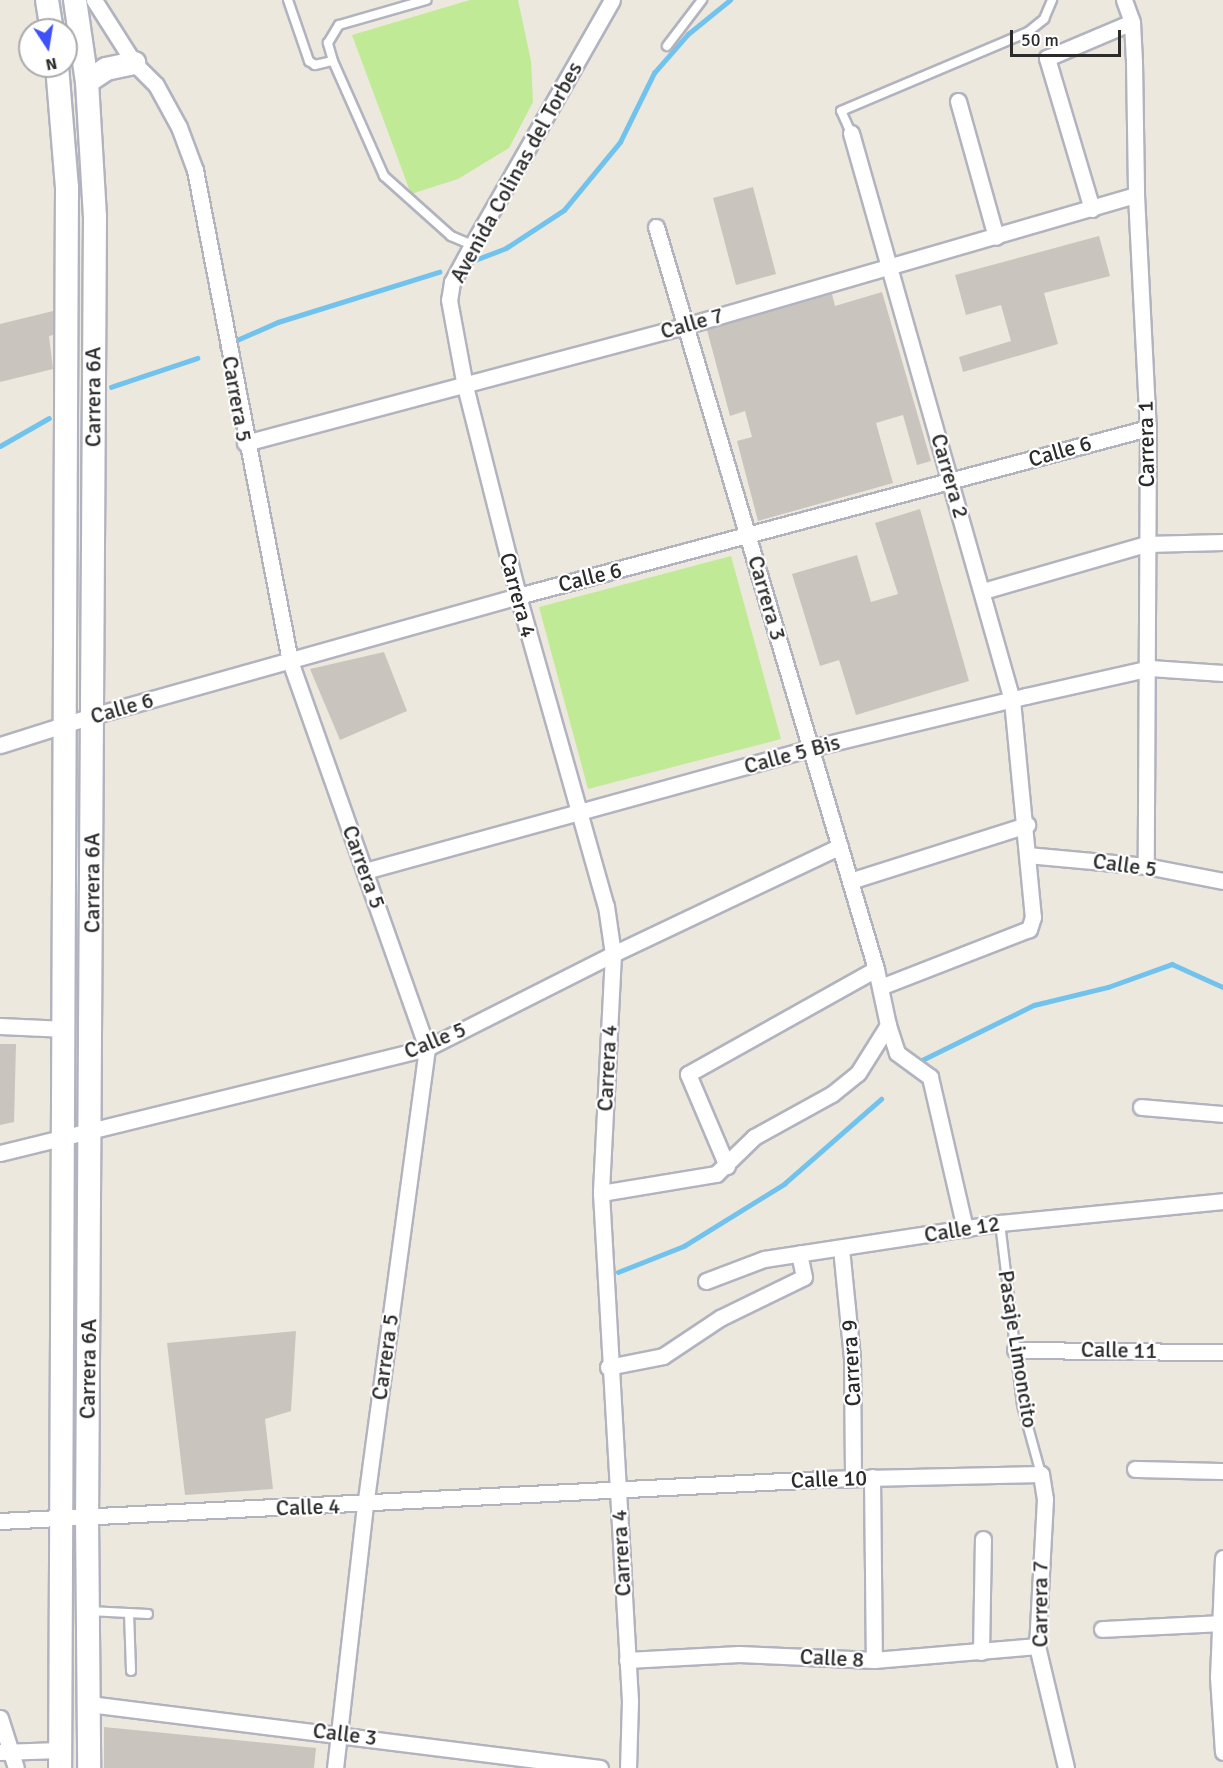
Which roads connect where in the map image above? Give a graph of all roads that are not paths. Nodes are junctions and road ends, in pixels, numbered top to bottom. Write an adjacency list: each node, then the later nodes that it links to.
1 (47, 0): 10 (street)
2 (75, 0): 16 (street, Carrera 6A)
3 (94, 0): 14 (street, Carrera 5)
4 (288, 0): 13 (lane)
5 (426, 0): 13 (lane)
6 (612, 0): 23 (street, Avenida Colinas del Torbes)
7 (702, 0): 12 (lane)
8 (1052, 0): 18 (lane)
9 (1124, 0): 11 (street, Carrera 1)
10 (50, 18)
11 (1132, 22): 19 (street, Carrera 1); 20 (street)
12 (667, 46)
13 (333, 61): 23 (lane)
14 (134, 63): 16 (street); 28 (street, Carrera 5)
15 (58, 78): 40 (street, Carrera 6A)
16 (87, 82): 39 (street, Carrera 6A)
17 (958, 101): 22 (street)
18 (850, 133): 24 (street, Carrera 2)
19 (1136, 195): 20 (street, Calle 7); 27 (street, Carrera 1)
20 (1092, 209): 22 (street, Calle 7)
21 (656, 227): 25 (street, Carrera 3)
22 (996, 237): 24 (street, Calle 7)
23 (472, 245): 26 (street, Avenida Colinas del Torbes)
24 (889, 266): 25 (street, Calle 7); 29 (street, Carrera 2)
25 (688, 325): 26 (street, Calle 7); 30 (street, Carrera 3)
26 (465, 386): 28 (street, Calle 7); 34 (street, Carrera 4)
27 (1148, 428): 29 (street, Calle 6); 32 (street, Carrera 1)
28 (245, 443): 35 (street, Carrera 5)
29 (952, 482): 30 (street, Calle 6); 33 (street, Carrera 2)
30 (749, 536): 34 (street, Calle 6); 42 (street, Carrera 3)
31 (1223, 542): 32 (street)
32 (1146, 543): 33 (street); 36 (street, Carrera 1)
33 (982, 591): 38 (street, Carrera 2)
34 (518, 596): 35 (street, Calle 6); 43 (street, Carrera 4)
35 (290, 661): 39 (street, Calle 6); 48 (street, Carrera 5)
36 (1150, 668): 37 (street, Calle 5 Bis); 38 (street, Calle 5 Bis); 47 (street, Carrera 1)
37 (1223, 674)
38 (1012, 700): 42 (street, Calle 5 Bis); 44 (street, Carrera 2)
39 (92, 716): 40 (street, Calle 6); 60 (street, Carrera 6A)
40 (64, 727): 41 (street, Calle 6); 56 (street, Carrera 6A)
41 (0, 745)
42 (811, 748): 43 (street, Calle 5 Bis); 45 (street, Carrera 3)
43 (580, 812): 48 (street, Calle 5 Bis); 51 (street, Carrera 4)
44 (1027, 825): 46 (street, Carrera 2); 49 (street)
45 (840, 846): 49 (street, Carrera 3); 51 (street, Calle 5)
46 (1027, 855): 47 (street, Calle 5); 53 (street, Carrera 2)
47 (1146, 866): 50 (street, Calle 5)
48 (365, 871): 57 (street, Carrera 5)
49 (850, 881): 52 (street, Carrera 3)
50 (1223, 881)
51 (613, 954): 57 (street, Calle 5); 64 (street, Carrera 4)
52 (876, 969): 53 (street, Carrera 3); 63 (street)
53 (880, 987): 54 (street, Carrera 3)
54 (888, 1025): 63 (street); 67 (street, Carrera 3)
55 (0, 1026): 56 (street)
56 (66, 1029): 61 (street, Carrera 6A)
57 (427, 1048): 60 (street, Calle 5); 80 (street, Carrera 5)
58 (1141, 1107): 59 (street)
59 (1223, 1114)
60 (92, 1130): 61 (street, Calle 5); 81 (street, Carrera 6A)
61 (65, 1138): 62 (street, Calle 5); 82 (street, Carrera 6A)
62 (0, 1153)
63 (727, 1166): 64 (street)
64 (601, 1193): 73 (street, Carrera 4)
65 (1223, 1201): 66 (street, Calle 12)
66 (1000, 1223): 67 (street, Calle 12); 71 (lane, Pasaje Limoncito)
67 (965, 1229): 68 (street, Calle 12)
68 (841, 1248): 69 (street, Calle 12); 78 (street, Carrera 9)
69 (799, 1254): 70 (street, Calle 12); 73 (street)
70 (706, 1281)
71 (1015, 1350): 72 (street, Calle 11); 76 (lane, Pasaje Limoncito)
72 (1223, 1352)
73 (608, 1367): 79 (street, Carrera 4)
74 (1135, 1469): 75 (street)
75 (1223, 1472)
76 (1041, 1474): 77 (street, Calle 10); 91 (street, Carrera 7)
77 (872, 1477): 78 (street, Calle 10); 94 (street)
78 (853, 1478): 79 (street, Calle 10)
79 (617, 1490): 80 (street, Calle 4); 93 (street, Carrera 4)
80 (365, 1505): 81 (street, Calle 4); 98 (street, Carrera 5)
81 (87, 1515): 82 (street, Calle 4); 86 (street, Carrera 6A)
82 (59, 1518): 83 (street, Calle 4); 101 (street, Carrera 6A)
83 (0, 1521)
84 (983, 1539): 92 (street)
85 (1223, 1558): 89 (street)
86 (88, 1611): 87 (lane); 96 (street, Carrera 6A)
87 (129, 1613): 88 (lane); 95 (lane)
88 (148, 1614)
89 (1220, 1623): 90 (street); 100 (street)
90 (1102, 1629)
91 (1037, 1646): 92 (street, Calle 8); 108 (street, Carrera 7)
92 (981, 1652): 94 (street, Calle 8)
93 (627, 1660): 94 (street, Calle 8); 107 (street, Carrera 4)
94 (874, 1660)
95 (131, 1671)
96 (89, 1704): 98 (street, Calle 3); 104 (street, Carrera 6A)
97 (0, 1718): 99 (street)
98 (338, 1733): 102 (street, Calle 3); 105 (street, Carrera 5)
99 (7, 1751): 101 (street); 103 (street)
100 (1223, 1752)
101 (60, 1759)
102 (579, 1767): 106 (street, Calle 3)
103 (16, 1768)
104 (89, 1768)
105 (335, 1768)
106 (600, 1768)
107 (628, 1768)
108 (1066, 1768)

